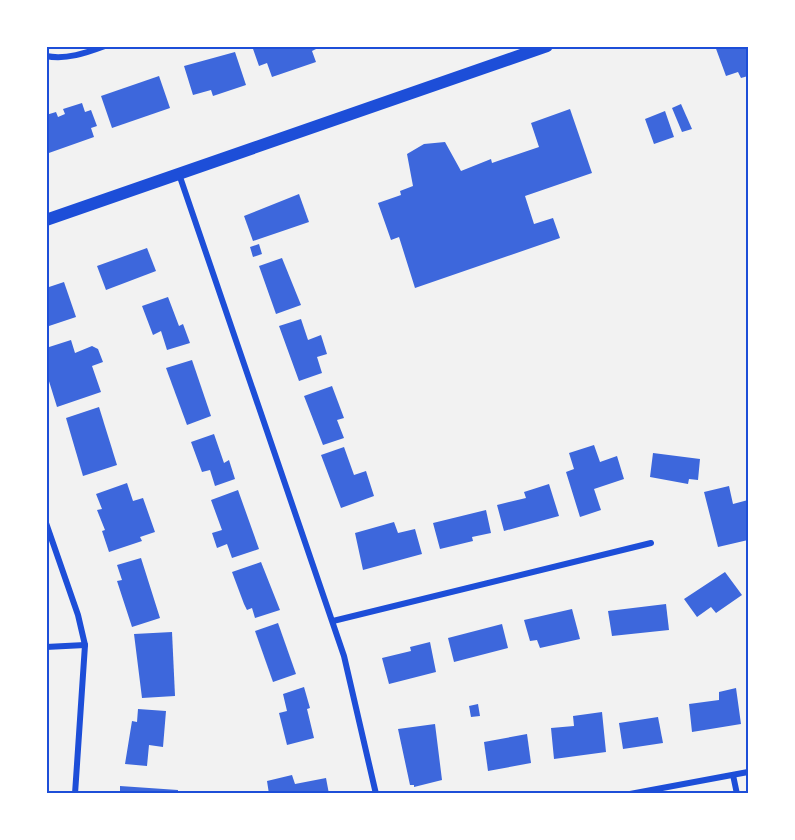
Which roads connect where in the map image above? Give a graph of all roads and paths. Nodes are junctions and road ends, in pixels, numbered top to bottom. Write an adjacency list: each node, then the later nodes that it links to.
1 (105, 46): 3 (street)
2 (547, 46): 4 (main road)
3 (46, 56)
4 (178, 173): 5 (main road); 8 (street)
5 (46, 220)
6 (46, 523): 9 (street)
7 (651, 543): 8 (street)
8 (333, 621): 14 (street)
9 (85, 645): 10 (street); 13 (street)
10 (46, 647)
11 (748, 772): 12 (street)
12 (733, 775): 15 (street); 16 (street)
13 (75, 794)
14 (376, 794)
15 (630, 794)
16 (737, 794)

